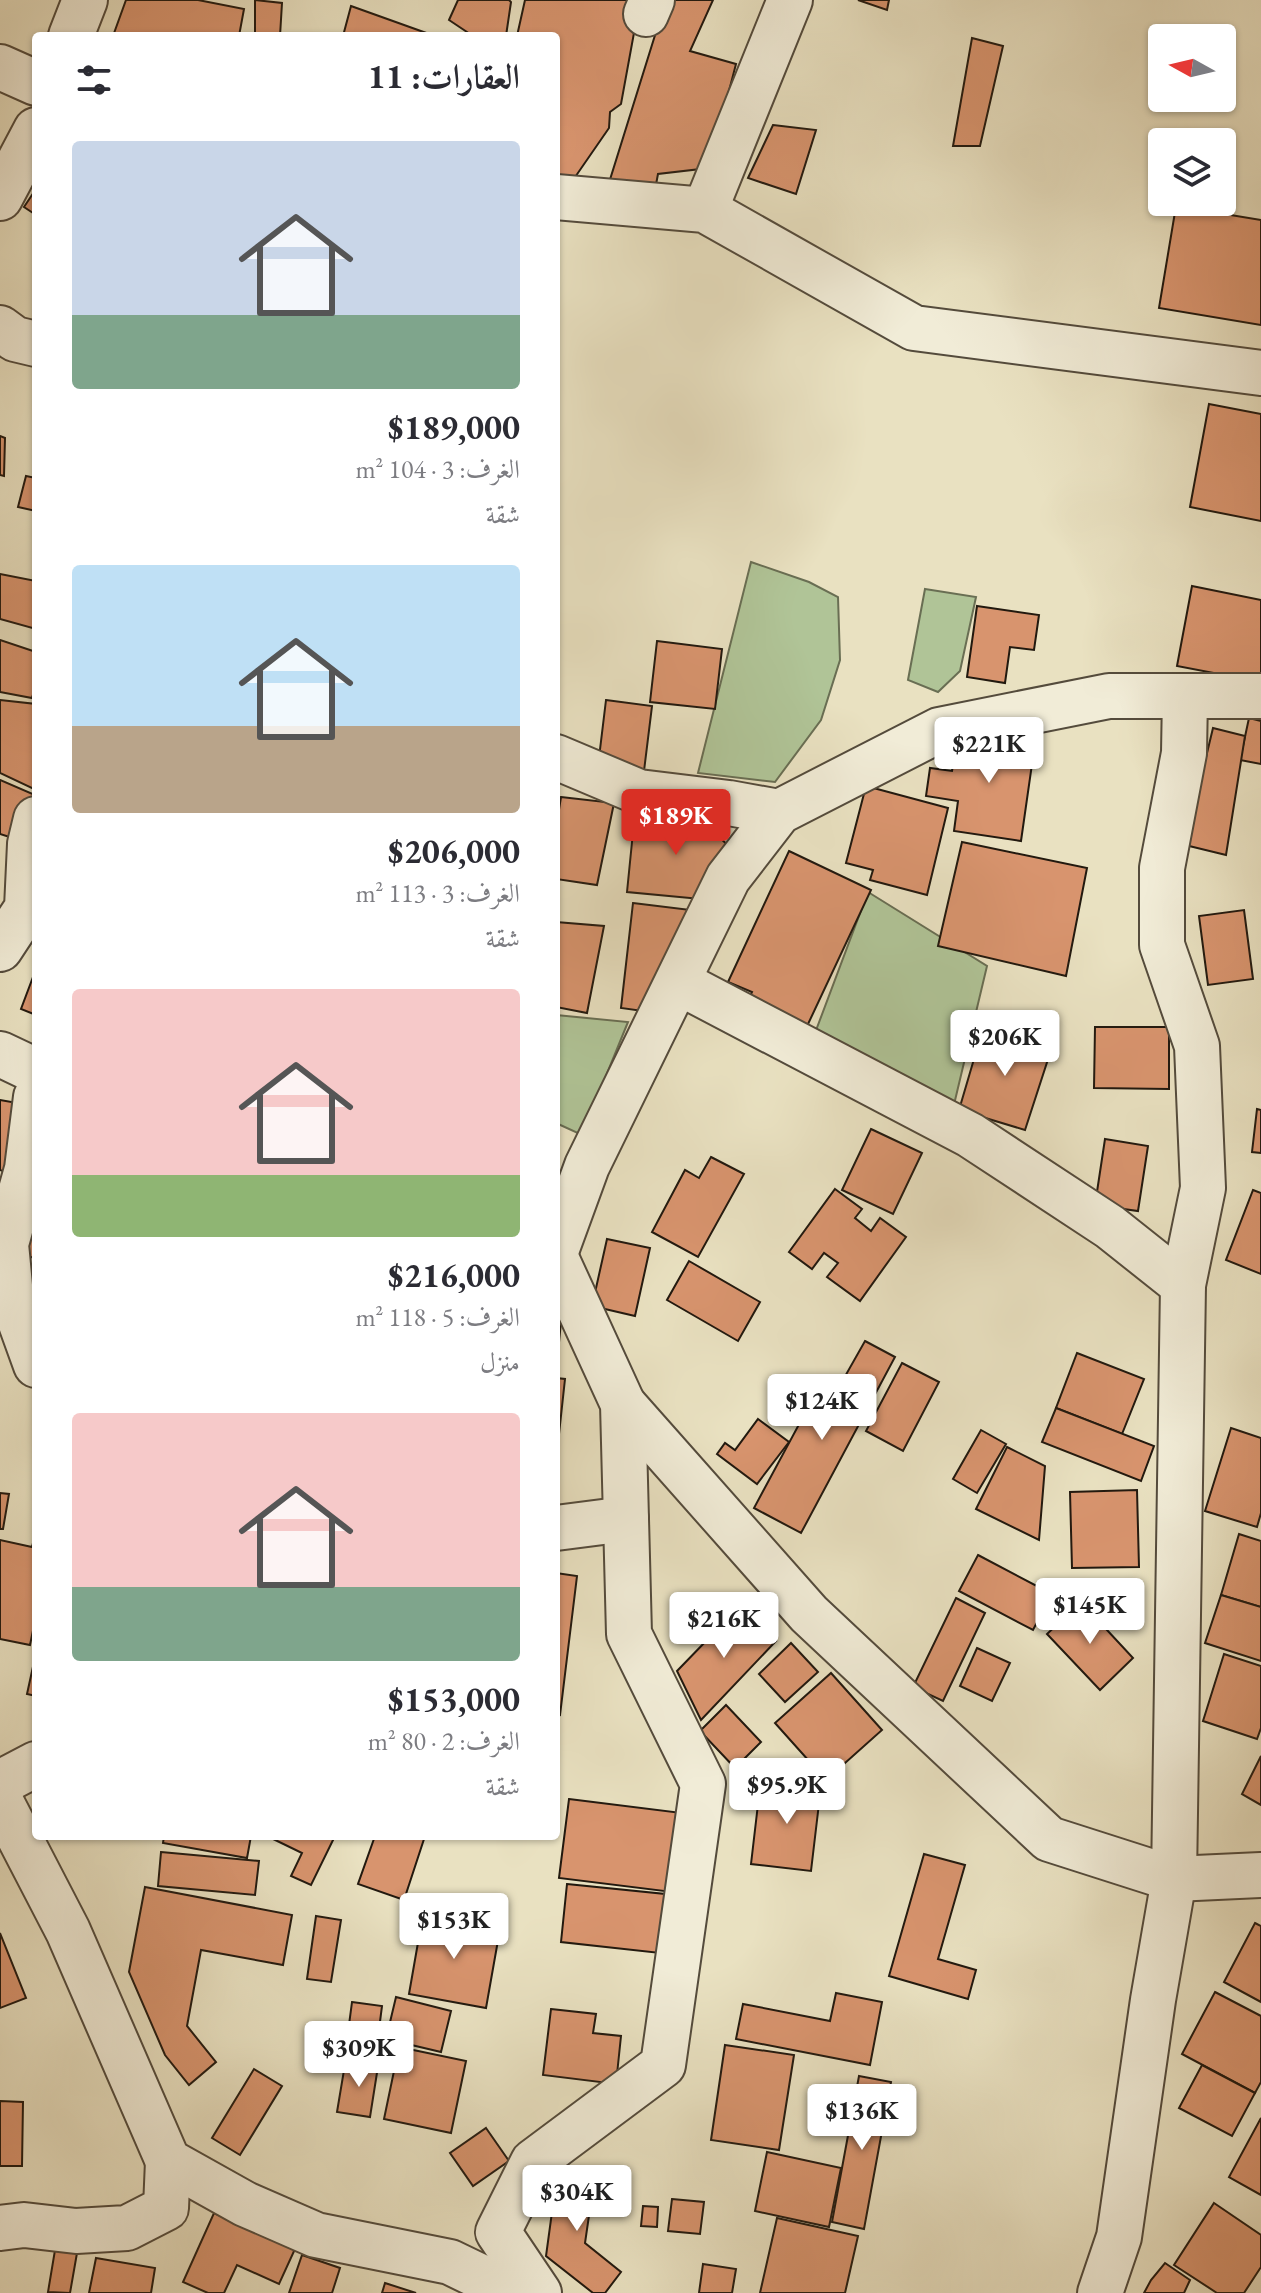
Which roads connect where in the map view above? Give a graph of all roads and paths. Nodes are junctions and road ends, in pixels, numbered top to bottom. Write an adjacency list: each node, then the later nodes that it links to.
1 (85, 0): 3 (street)
2 (790, 0): 9 (street)
3 (73, 32)
4 (0, 67): 5 (street)
5 (32, 81)
6 (32, 138): 8 (street)
7 (560, 197): 9 (street)
8 (0, 198)
9 (705, 210): 12 (street)
10 (0, 328): 11 (street)
11 (32, 343)
12 (1261, 373)
13 (1185, 696): 14 (street); 16 (street); 26 (street)
14 (1261, 696)
15 (560, 759): 16 (street)
16 (779, 812): 19 (street)
17 (32, 836): 18 (street)
18 (0, 949)
19 (678, 982): 23 (street); 26 (street)
20 (0, 1054): 21 (street)
21 (32, 1069)
22 (32, 1129): 27 (street)
23 (572, 1158): 24 (street)
24 (560, 1228)
25 (560, 1267): 28 (street)
26 (1183, 1285): 35 (street)
27 (32, 1354)
28 (623, 1404): 29 (street); 35 (street)
29 (626, 1519): 30 (street); 39 (street)
30 (560, 1527)
31 (32, 1766): 32 (street)
32 (0, 1783)
33 (0, 1800): 36 (street)
34 (1261, 1875): 35 (street)
35 (1174, 1879): 40 (street)
36 (168, 2161): 37 (street); 38 (street)
37 (0, 2228)
38 (514, 2293)
39 (539, 2293)
40 (1100, 2293)

